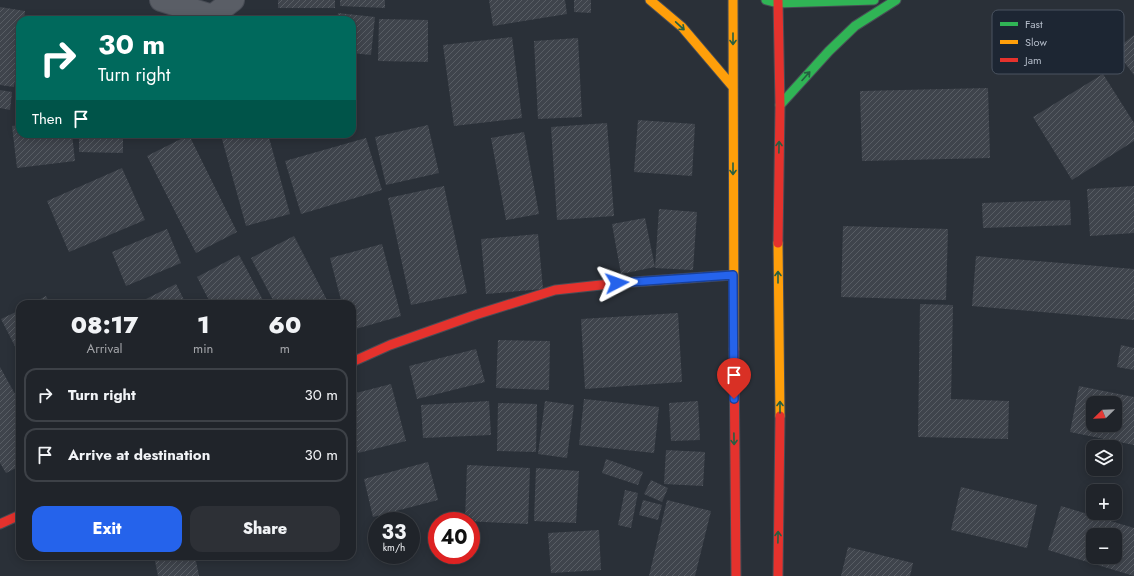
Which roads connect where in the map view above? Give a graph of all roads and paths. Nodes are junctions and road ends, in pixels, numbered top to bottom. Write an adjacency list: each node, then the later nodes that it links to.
1 (161, 0): 2 (street)
2 (233, 0)
3 (650, 0): 9 (main road, one-way to 9)
4 (733, 0): 9 (main road, one-way to 9)
5 (766, 0): 8 (main road)
6 (874, 0): 8 (main road)
7 (896, 0): 10 (main road, one-way to 7)
8 (778, 1): 10 (main road)
9 (733, 87): 11 (main road, one-way to 11)
10 (780, 105): 16 (main road, one-way to 10)
11 (733, 275): 12 (main road); 15 (main road, one-way to 15)
12 (356, 360)
13 (16, 517): 14 (main road)
14 (0, 524)
15 (736, 576)
16 (778, 576)

